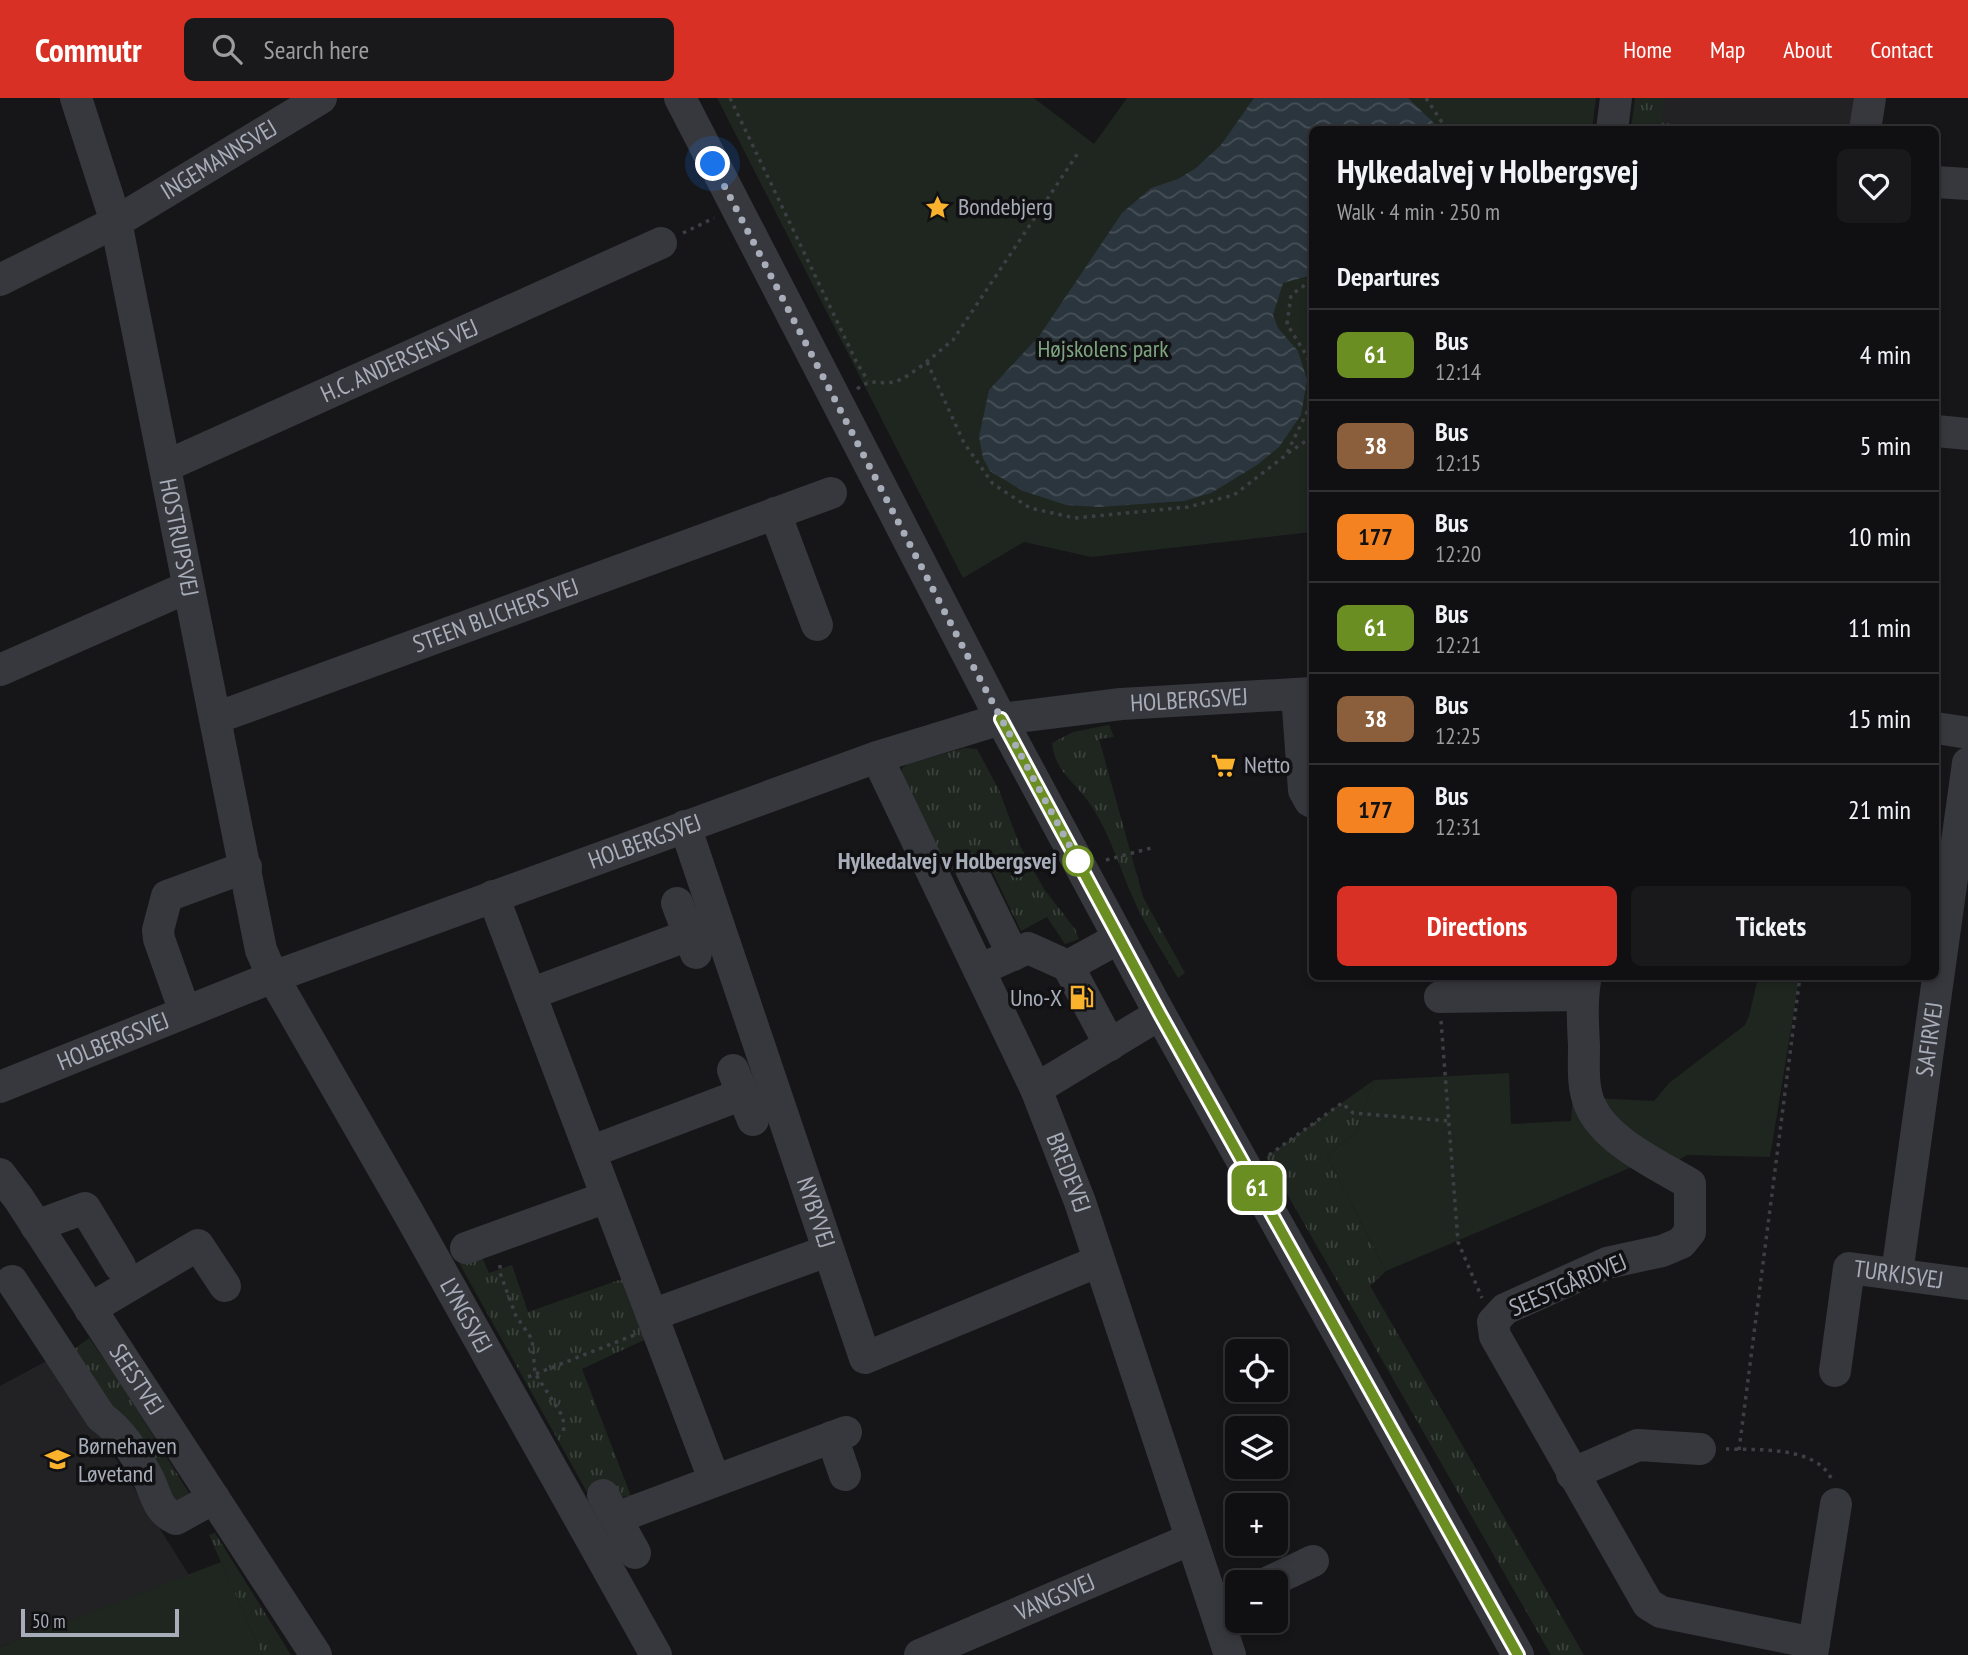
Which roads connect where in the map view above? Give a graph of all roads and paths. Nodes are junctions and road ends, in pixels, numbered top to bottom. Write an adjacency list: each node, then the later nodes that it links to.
1 (76, 98): 14 (street, HOSTRUPSVEJ)
2 (321, 98): 14 (street, INGEMANNSVEJ)
3 (680, 98): 21 (street)
4 (730, 98): 20 (path)
5 (1426, 98): 8 (path)
6 (1616, 98): 9 (street)
7 (1870, 98): 10 (street)
8 (1445, 126)
9 (1612, 126)
10 (1866, 126)
11 (1080, 150): 18 (path)
12 (1939, 182): 13 (street)
13 (1968, 184)
14 (116, 222): 16 (street, INGEMANNSVEJ); 27 (street, HOSTRUPSVEJ)
15 (661, 243): 27 (street, H.C. ANDERSENS VEJ)
16 (0, 280)
17 (1309, 282): 19 (path)
18 (927, 362): 20 (path); 26 (path)
19 (1309, 367)
20 (868, 381): 21 (path)
21 (837, 405): 35 (street)
22 (1309, 408): 26 (path)
23 (1939, 431): 24 (street)
24 (1968, 433)
25 (1309, 439): 26 (path)
26 (1286, 455)
27 (166, 466): 30 (street, HOSTRUPSVEJ)
28 (831, 493): 29 (street, STEEN BLICHERS VEJ)
29 (775, 513): 31 (street); 34 (street, STEEN BLICHERS VEJ)
30 (188, 587): 32 (street); 34 (street, HOSTRUPSVEJ)
31 (817, 625)
32 (0, 670)
33 (1305, 694): 35 (street, HOLBERGSVEJ); 40 (street)
34 (216, 718): 43 (street, HOSTRUPSVEJ)
35 (1001, 719): 38 (street, HOLBERGSVEJ); 44 (street)
36 (1939, 728): 37 (street)
37 (1968, 733)
38 (877, 757): 41 (street, HOLBERGSVEJ); 51 (street, BREDEVEJ)
39 (1968, 763): 52 (street, SAFIRVEJ)
40 (1309, 799)
41 (685, 826): 46 (street, HOLBERGSVEJ); 72 (street, NYBYVEJ)
42 (1155, 847): 44 (path)
43 (246, 867): 53 (street, HOSTRUPSVEJ); 59 (street)
44 (1081, 867): 48 (street)
45 (971, 869): 49 (street)
46 (493, 896): 53 (street, HOLBERGSVEJ); 57 (street)
47 (677, 903): 57 (street)
48 (1119, 938): 50 (street); 60 (street)
49 (1013, 955): 50 (street); 51 (street)
50 (1068, 966): 61 (street)
51 (979, 970): 63 (street, BREDEVEJ)
52 (1939, 971)
53 (273, 977): 59 (street, HOLBERGSVEJ); 85 (street, LYNGSVEJ)
54 (1800, 980): 88 (path)
55 (1938, 980): 76 (street, SAFIRVEJ)
56 (1584, 986): 58 (street, SEESTGÅRDVEJ); 82 (street, SEESTGÅRDVEJ)
57 (530, 993): 66 (street)
58 (1440, 997): 65 (path)
59 (185, 1012): 62 (street, HOLBERGSVEJ)
60 (1160, 1014): 61 (street); 67 (street)
61 (1110, 1045): 63 (street)
62 (0, 1087)
63 (1036, 1089): 74 (street, BREDEVEJ)
64 (743, 1095): 66 (street)
65 (1449, 1121): 67 (path); 82 (path)
66 (590, 1152): 69 (street)
67 (1247, 1170): 105 (street)
68 (0, 1174): 70 (street, SEESTVEJ)
69 (607, 1197): 71 (street); 81 (street)
70 (36, 1226): 73 (street, SEESTVEJ); 75 (street)
71 (485, 1251): 84 (path)
72 (827, 1251): 74 (street, NYBYVEJ); 81 (street)
73 (54, 1256): 78 (street); 80 (street, SEESTVEJ)
74 (1099, 1261): 94 (street, BREDEVEJ)
75 (120, 1266)
76 (1897, 1273): 77 (street, TURKISVEJ); 83 (street, TURKISVEJ)
77 (1968, 1284)
78 (6, 1285): 92 (street)
79 (225, 1286): 80 (street)
80 (90, 1309): 92 (street, SEESTVEJ)
81 (654, 1321): 84 (path); 91 (street)
82 (1493, 1322): 89 (street, SEESTGÅRDVEJ)
83 (1835, 1371)
84 (535, 1373): 85 (path); 86 (path)
85 (508, 1389): 102 (street, LYNGSVEJ)
86 (570, 1446)
87 (1700, 1449): 88 (path); 89 (street)
88 (1739, 1450): 93 (path)
89 (1572, 1474): 100 (street, SEESTGÅRDVEJ)
90 (845, 1475): 91 (street)
91 (714, 1479): 95 (street)
92 (214, 1498): 101 (street, SEESTVEJ)
93 (1836, 1504): 100 (street, SEESTGÅRDVEJ)
94 (1191, 1539): 98 (street, BREDEVEJ); 103 (street, VANGSVEJ)
95 (635, 1553)
96 (1313, 1561): 97 (street)
97 (1288, 1573)
98 (1225, 1600)
99 (1228, 1633): 104 (street, BREDEVEJ)
100 (1813, 1649)
101 (317, 1655)
102 (656, 1655)
103 (920, 1655)
104 (1230, 1655)
105 (1518, 1655)

